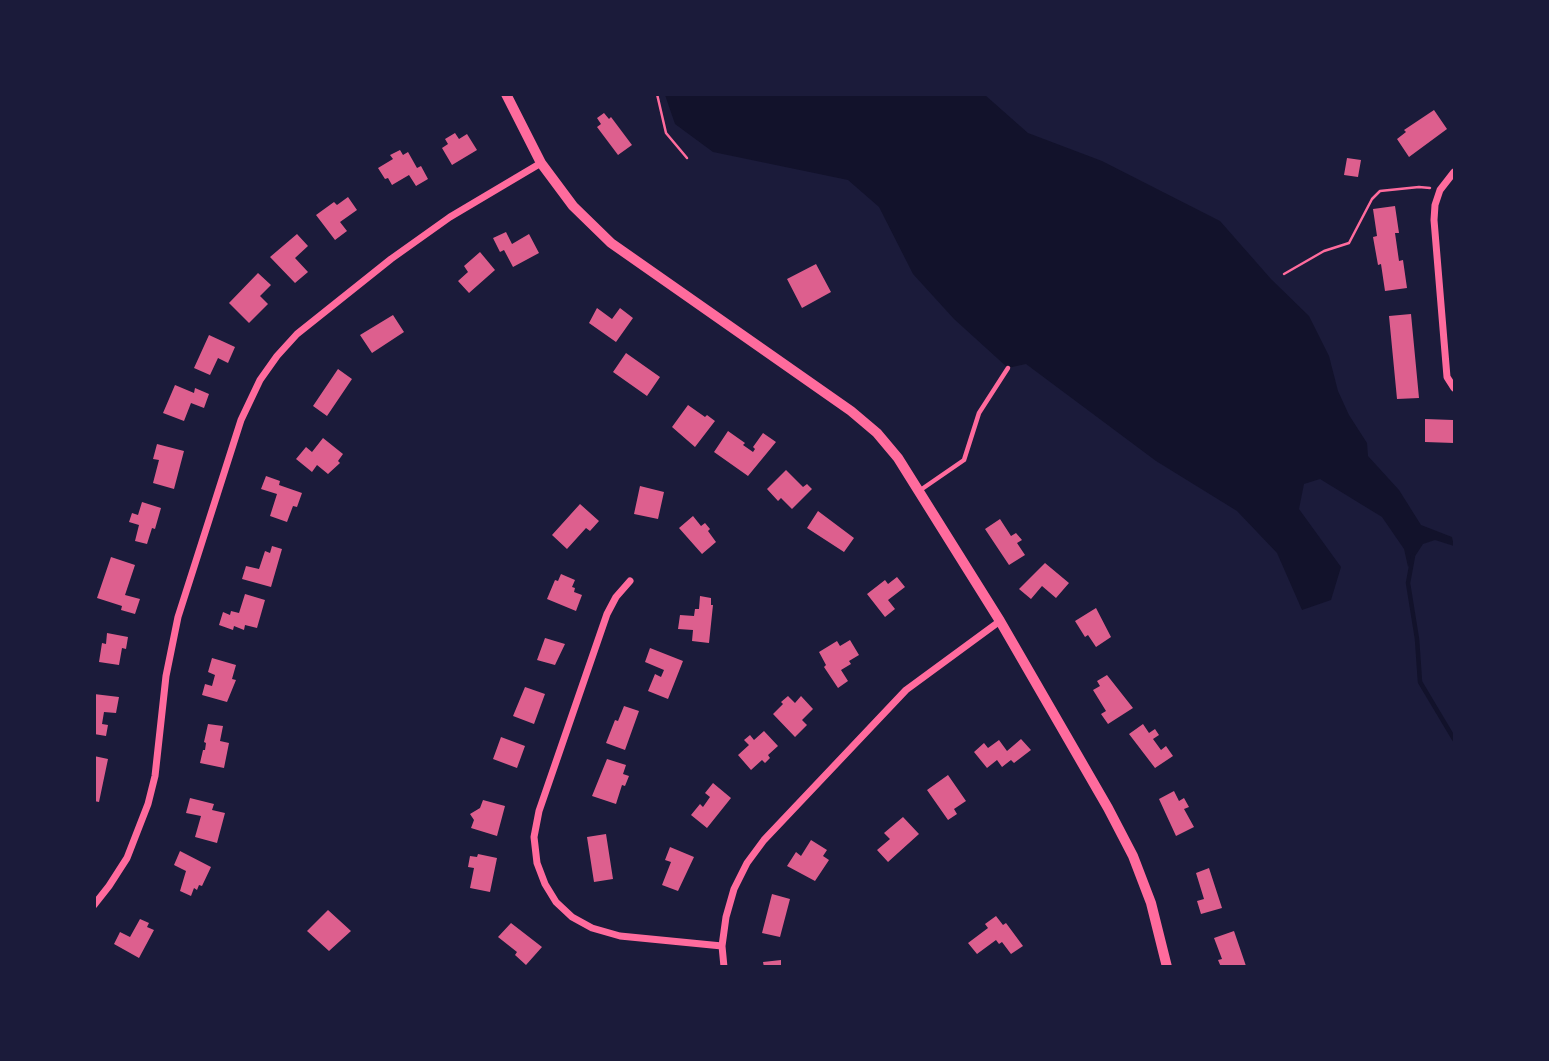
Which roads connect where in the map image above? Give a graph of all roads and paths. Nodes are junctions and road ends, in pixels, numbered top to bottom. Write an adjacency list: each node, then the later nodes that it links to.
1 (506, 94): 4 (street)
2 (657, 94): 3 (path)
3 (687, 158)
4 (541, 163): 10 (street); 13 (street)
5 (1454, 172): 6 (street)
6 (1440, 190): 7 (path); 9 (street)
7 (1284, 274)
8 (1009, 368): 10 (lane)
9 (1454, 388)
10 (918, 492): 12 (street)
11 (630, 581): 14 (street)
12 (1000, 621): 14 (street); 16 (street)
13 (94, 905)
14 (722, 946): 15 (street)
15 (724, 967)
16 (1167, 967)

